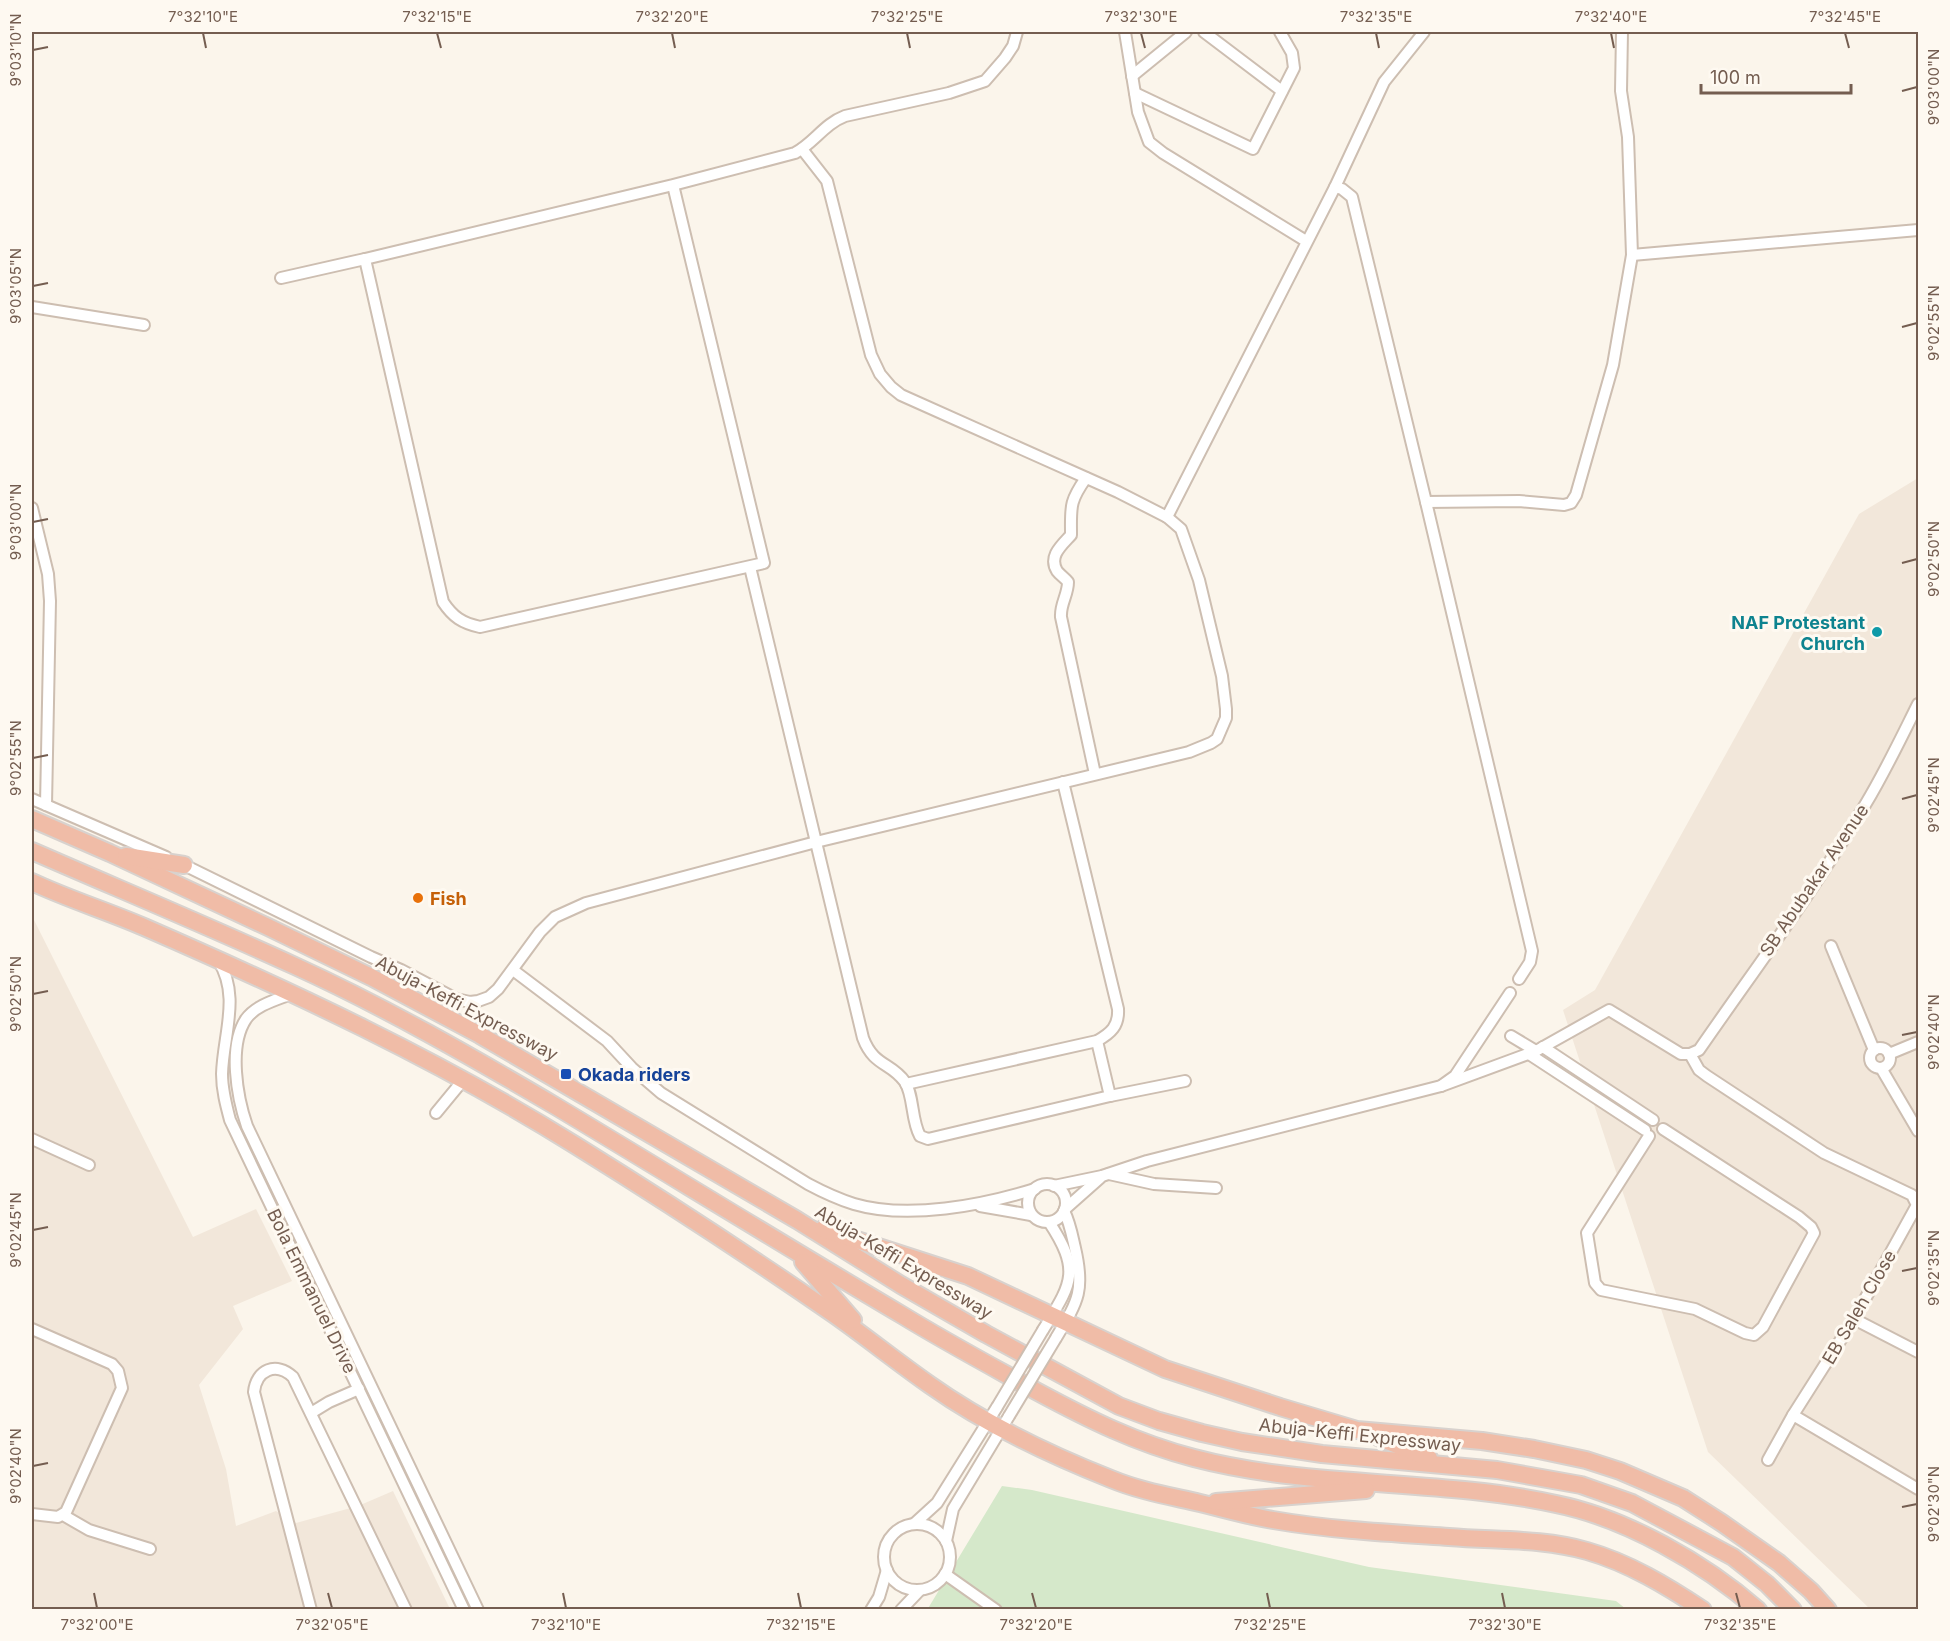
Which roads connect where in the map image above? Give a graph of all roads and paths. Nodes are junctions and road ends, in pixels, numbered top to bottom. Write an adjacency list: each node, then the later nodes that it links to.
1 (1017, 32): 11 (street)
2 (1125, 32): 8 (street)
3 (1186, 32): 8 (street)
4 (1204, 32): 9 (street)
5 (1280, 32): 9 (street)
6 (1424, 32): 13 (street)
7 (1622, 32): 16 (street)
8 (1132, 76): 10 (street)
9 (1282, 91): 10 (street)
10 (1135, 93): 15 (street)
11 (802, 149): 12 (street); 21 (street)
12 (673, 185): 17 (street); 25 (street)
13 (1335, 187): 15 (street); 22 (street)
14 (1918, 230): 16 (street)
15 (1306, 241): 24 (street)
16 (1632, 255): 22 (street)
17 (365, 259): 18 (street); 25 (street)
18 (281, 278)
19 (32, 307): 20 (street)
20 (144, 325)
21 (1086, 478): 24 (street); 27 (street)
22 (1426, 502): 42 (street)
23 (32, 508): 30 (street)
24 (1167, 517): 27 (street)
25 (750, 567): 32 (street)
26 (1918, 704): 50 (street, SB Abubakar Avenue)
27 (1095, 774): 28 (street)
28 (1063, 782): 32 (street); 46 (street)
29 (32, 798): 30 (street)
30 (46, 805): 35 (street)
31 (32, 819): 34 (highway, Abuja-Keffi Expressway)
32 (816, 842): 41 (street); 55 (street)
33 (32, 851): 74 (highway)
34 (110, 853): 35 (highway); 72 (highway, Abuja-Keffi Expressway)
35 (184, 865): 41 (street)
36 (32, 872): 38 (highway)
37 (32, 882): 38 (highway)
38 (53, 892): 40 (highway)
39 (1832, 946): 48 (street)
40 (218, 960): 44 (highway); 80 (street, Bola Emmanuel Drive)
41 (513, 970): 69 (street)
42 (1519, 979)
43 (1510, 993): 56 (street)
44 (291, 994): 53 (highway); 101 (street, Bola Emmanuel Drive)
45 (1511, 1036): 49 (street)
46 (1097, 1041): 55 (street); 57 (street)
47 (1918, 1042): 51 (street)
48 (1874, 1050): 51 (street); 52 (street)
49 (1536, 1051): 50 (street); 56 (street); 59 (street); 62 (street)
50 (1694, 1052): 76 (street, EB Saleh Close)
51 (1889, 1054): 52 (street)
52 (1881, 1068): 61 (street)
53 (464, 1080): 58 (street); 78 (highway)
54 (1185, 1081): 57 (street)
55 (906, 1084): 57 (street)
56 (1441, 1086): 65 (street)
57 (1110, 1096)
58 (436, 1113)
59 (1653, 1120): 60 (street); 62 (street)
60 (1663, 1129): 62 (street); 62 (street)
61 (1918, 1131)
62 (1647, 1133)
63 (32, 1139): 64 (street)
64 (89, 1165)
65 (1105, 1175): 66 (street); 68 (street); 70 (street)
66 (1054, 1186): 67 (street); 70 (street)
67 (1035, 1188): 69 (street); 71 (street)
68 (1216, 1188)
69 (974, 1205): 71 (street)
70 (1064, 1210): 73 (street); 75 (street)
71 (1031, 1215): 73 (street)
72 (797, 1220): 75 (highway, Abuja-Keffi Expressway); 86 (highway, Abuja-Keffi Expressway)
73 (1049, 1222): 75 (street)
74 (795, 1252): 78 (highway); 87 (highway)
75 (1059, 1318): 83 (street, bridge); 83 (street, bridge); 84 (highway, Abuja-Keffi Expressway)
76 (1854, 1319): 79 (street); 82 (street, EB Saleh Close)
77 (32, 1329): 91 (street)
78 (867, 1337): 83 (highway)
79 (1918, 1352)
80 (359, 1389): 81 (street); 100 (street, Bola Emmanuel Drive)
81 (311, 1413): 98 (street); 99 (street)
82 (1793, 1415): 85 (street, EB Saleh Close); 88 (street)
83 (999, 1419): 89 (highway); 92 (street); 93 (street)
84 (1358, 1430): 86 (highway); 108 (highway, Abuja-Keffi Expressway)
85 (1768, 1460)
86 (1445, 1464): 107 (highway, Abuja-Keffi Expressway)
87 (1412, 1487): 89 (highway); 106 (highway)
88 (1918, 1489)
89 (1200, 1503): 105 (highway)
90 (32, 1514): 91 (street)
91 (63, 1515): 94 (street)
92 (914, 1524): 93 (street); 95 (street)
93 (946, 1541): 96 (street)
94 (150, 1550)
95 (887, 1570): 97 (street); 102 (street)
96 (945, 1574): 97 (street); 104 (street)
97 (920, 1590): 103 (street)
98 (311, 1610)
99 (406, 1610)
100 (464, 1610)
101 (478, 1610)
102 (871, 1610)
103 (901, 1610)
104 (996, 1610)
105 (1703, 1610)
106 (1758, 1610)
107 (1793, 1610)
108 (1828, 1610)

